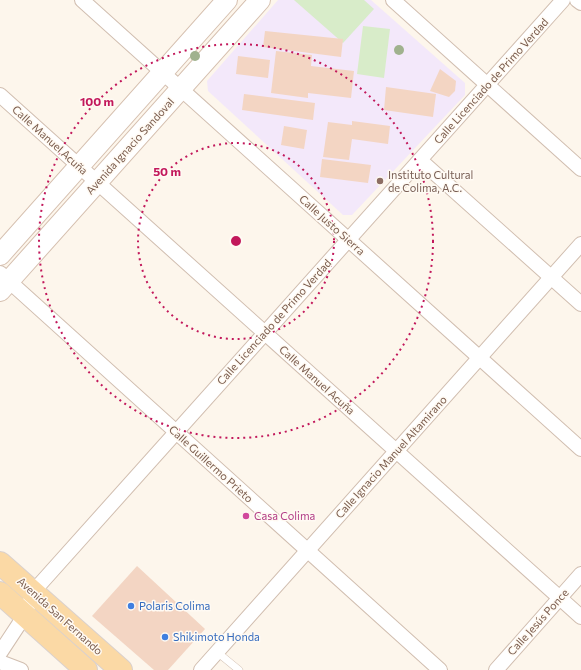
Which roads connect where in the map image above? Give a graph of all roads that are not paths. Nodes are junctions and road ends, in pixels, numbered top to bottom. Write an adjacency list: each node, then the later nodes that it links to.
1 (82, 0): 8 (street, Calle Justo Sierra)
2 (227, 0): 8 (main road)
3 (260, 0): 10 (main road, Avenida Ignacio Sandoval)
4 (393, 0): 9 (street)
5 (563, 0): 9 (street, Calle Licenciado de Primo Verdad)
6 (577, 0): 7 (street)
7 (581, 3)
8 (162, 72): 10 (street, Calle Justo Sierra); 13 (main road)
9 (487, 84): 12 (street, Calle Licenciado de Primo Verdad); 14 (street)
10 (181, 89): 15 (main road, Avenida Ignacio Sandoval); 16 (street, Calle Justo Sierra)
11 (0, 95): 13 (street, Calle Manuel Acuña)
12 (420, 160): 16 (street, Calle Licenciado de Primo Verdad); 19 (street)
13 (79, 166): 15 (street, Calle Manuel Acuña); 18 (main road)
14 (581, 169)
15 (97, 182): 20 (main road, Avenida Ignacio Sandoval); 22 (street, Calle Manuel Acuña)
16 (348, 239): 22 (street, Calle Licenciado de Primo Verdad); 23 (street, Calle Justo Sierra)
17 (581, 244): 19 (street, Calle Ignacio Manuel Altamirano)
18 (0, 255)
19 (552, 277): 21 (street); 23 (street, Calle Ignacio Manuel Altamirano)
20 (3, 282): 24 (street, Calle Guillermo Prieto)
21 (581, 304)
22 (264, 333): 24 (street, Calle Licenciado de Primo Verdad); 26 (street, Calle Manuel Acuña)
23 (480, 358): 25 (street, Calle Justo Sierra); 26 (street, Calle Ignacio Manuel Altamirano)
24 (176, 432): 27 (street, Calle Guillermo Prieto); 30 (street, Calle Licenciado de Primo Verdad)
25 (581, 449)
26 (396, 452): 27 (street, Calle Ignacio Manuel Altamirano); 32 (street, Calle Manuel Acuña)
27 (308, 551): 35 (street, Calle Ignacio Manuel Altamirano); 43 (street, Calle Guillermo Prieto)
28 (0, 563): 30 (main road, Avenida San Fernando)
29 (581, 574): 32 (street, Calle Jesús Ponce)
30 (33, 592): 33 (street, Calle Licenciado de Primo Verdad); 40 (main road, Avenida San Fernando)
31 (0, 594): 33 (main road, Avenida San Fernando)
32 (560, 598): 34 (street, Calle Manuel Acuña); 44 (street, Calle Jesús Ponce)
33 (24, 615): 36 (street, Calle Licenciado de Primo Verdad); 39 (main road, Avenida San Fernando)
34 (581, 617)
35 (217, 652): 41 (street, Calle Ignacio Manuel Altamirano); 42 (lane)
36 (0, 653)
37 (0, 662): 38 (street)
38 (21, 670)
39 (86, 670)
40 (121, 670)
41 (202, 670)
42 (239, 670)
43 (440, 670)
44 (496, 670)

